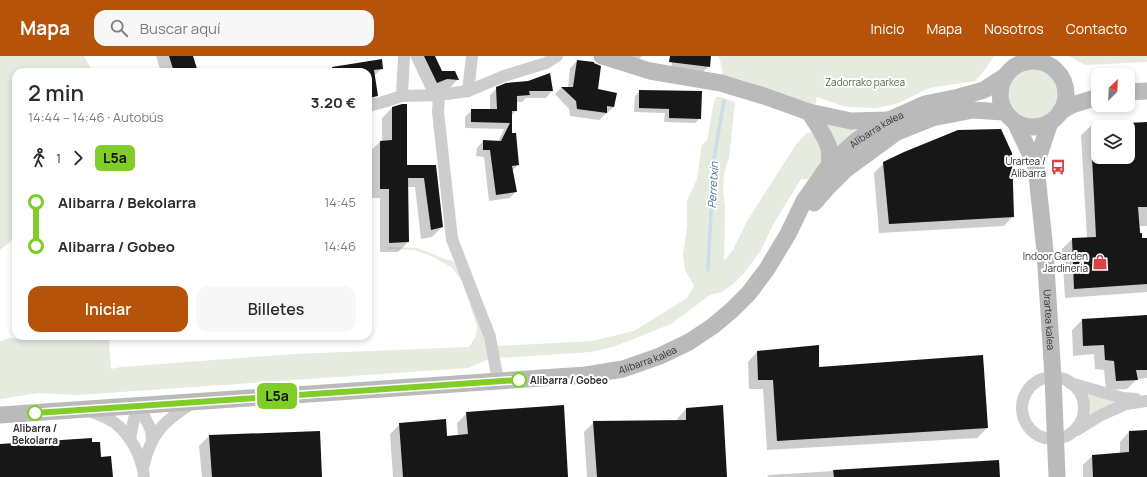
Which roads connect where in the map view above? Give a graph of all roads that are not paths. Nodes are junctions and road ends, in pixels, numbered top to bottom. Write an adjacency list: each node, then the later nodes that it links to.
1 (404, 56): 11 (street)
2 (472, 56): 7 (street)
3 (557, 56): 7 (street)
4 (602, 56): 15 (street)
5 (1004, 77): 6 (street); 16 (street); 18 (street, Alibarra kalea)
6 (1064, 84): 10 (street); 17 (street)
7 (468, 90): 12 (street)
8 (1147, 91): 9 (street)
9 (1135, 92)
10 (1091, 93)
11 (402, 96): 12 (street); 14 (street)
12 (439, 96): 23 (street)
13 (1091, 99): 17 (street)
14 (372, 105)
15 (809, 112): 18 (street); 19 (street)
16 (1010, 117): 17 (street); 20 (street, Urartea kalea); 21 (street, Alibarra kalea)
17 (1055, 117): 20 (street, Urartea kalea)
18 (889, 120): 19 (street, Alibarra kalea)
19 (830, 164): 21 (street, Alibarra kalea)
20 (1036, 166): 22 (street, Urartea kalea)
21 (788, 234): 23 (street, Alibarra kalea)
22 (1053, 377): 24 (street); 32 (street, Urartea kalea); 32 (street)
23 (498, 381): 26 (street, Alibarra kalea)
24 (1070, 382): 25 (street); 30 (street)
25 (1147, 400): 30 (street)
26 (195, 402): 27 (street, Alibarra kalea); 33 (street)
27 (139, 406): 28 (street, Alibarra kalea); 31 (street); 33 (street)
28 (84, 410): 29 (street, Alibarra kalea); 31 (street)
29 (0, 415)
30 (1073, 432): 32 (street)
31 (130, 439): 34 (street)
32 (1056, 439): 35 (street, Urartea kalea)
33 (152, 440): 34 (street)
34 (143, 472)
35 (1057, 477)

